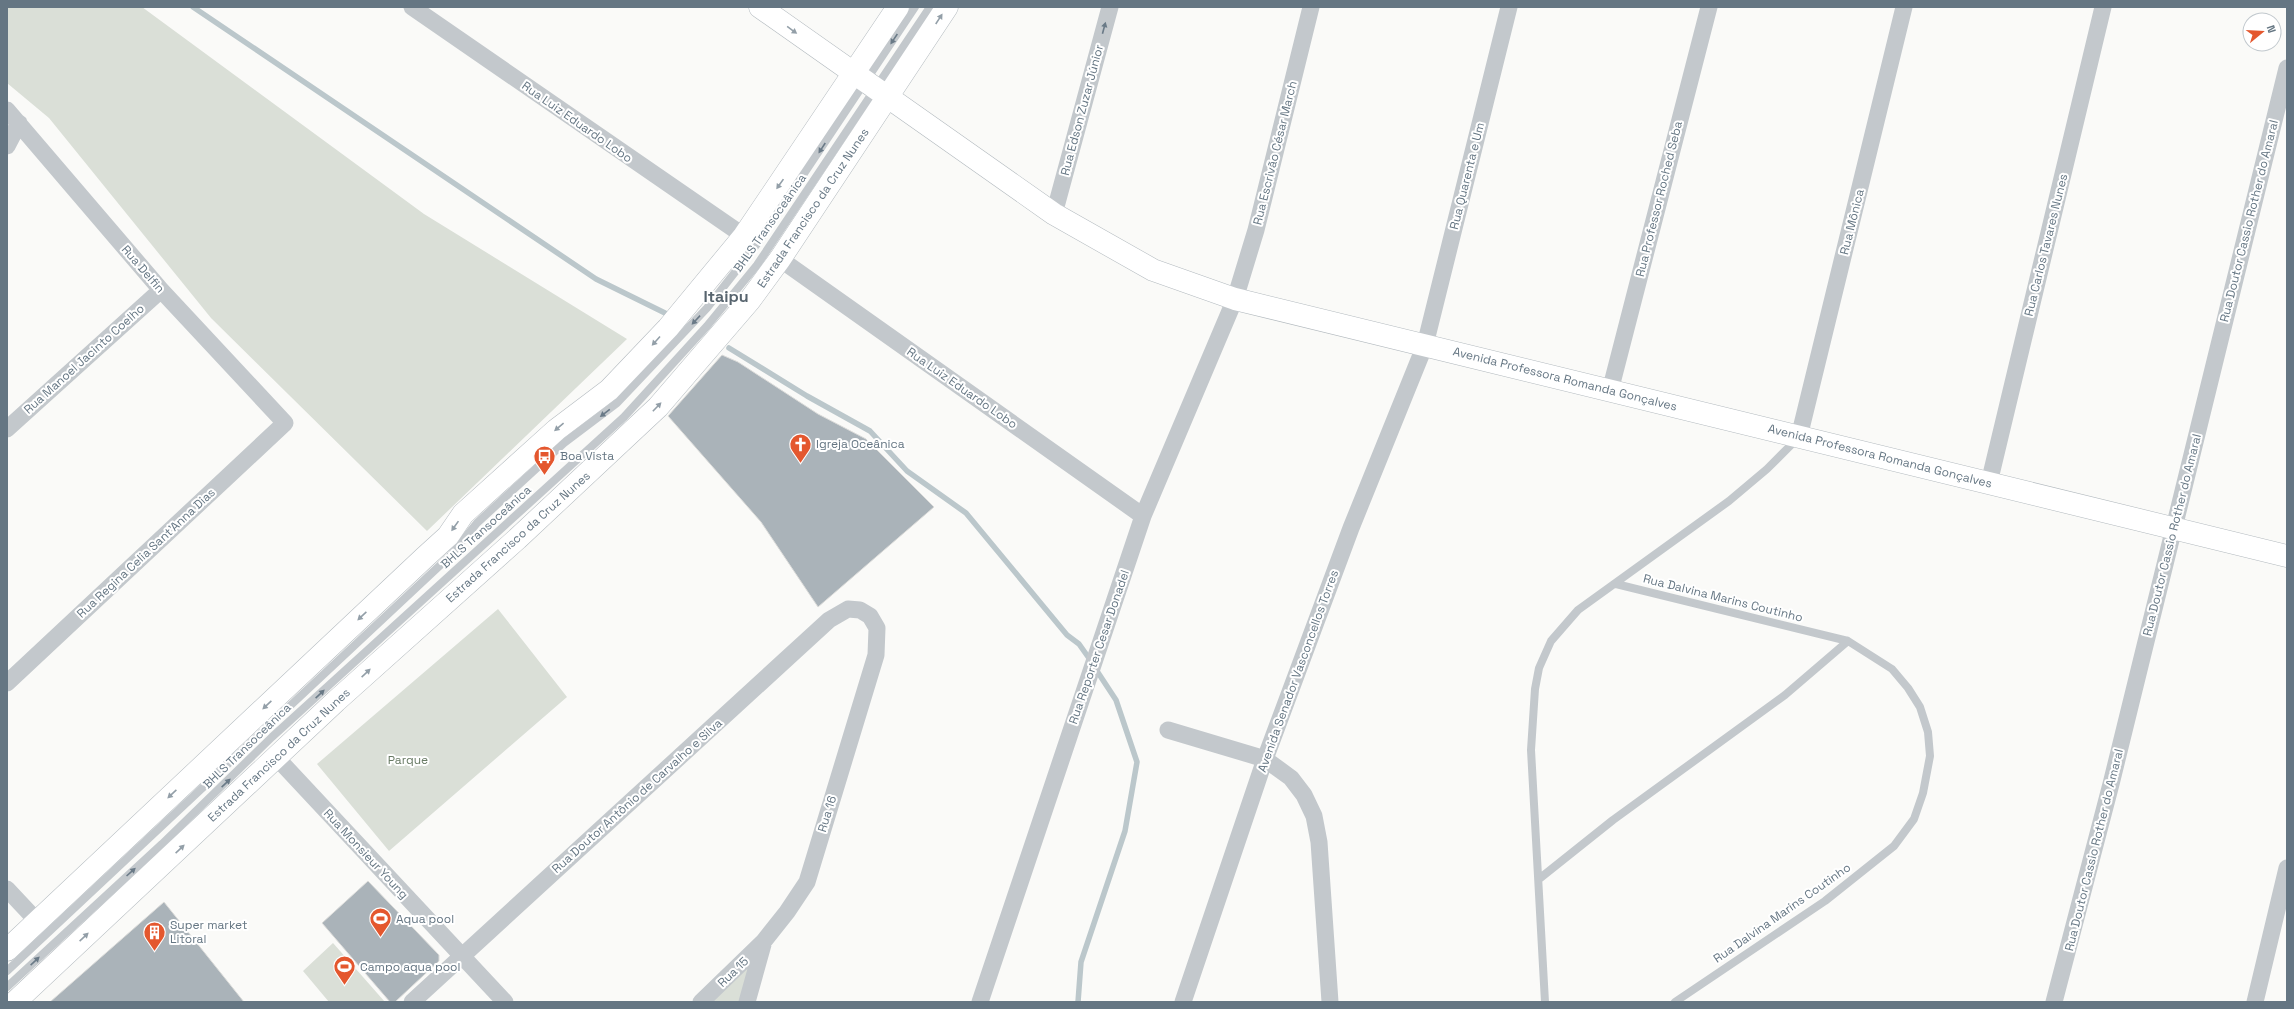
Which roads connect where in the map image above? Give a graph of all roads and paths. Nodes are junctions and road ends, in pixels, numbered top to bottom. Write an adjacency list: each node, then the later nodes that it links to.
1 (412, 7): 19 (street, Rua Luiz Eduardo Lobo)
2 (760, 7): 14 (main road, Avenida Professora Romanda Gonçalves, one-way to 14)
3 (898, 7): 14 (main road, Estrada Francisco da Cruz Nunes)
4 (915, 7): 14 (lane, BHLS Transoceânica, one-way to 14)
5 (930, 7): 14 (lane, BHLS Transoceânica)
6 (947, 7): 14 (main road, Estrada Francisco da Cruz Nunes, one-way to 6)
7 (1110, 7): 18 (street, Rua Edson Zuzar Júnior, one-way to 7)
8 (1311, 7): 22 (street, Rua Escrivão César March)
9 (1509, 7): 23 (street, Rua Quarenta e Um)
10 (1709, 7): 24 (street, Rua Professor Roched Seba)
11 (1904, 7): 27 (street, Rua Mônica)
12 (2103, 7): 28 (street, Rua Carlos Tavares Nunes)
13 (2287, 68): 30 (street, Rua Doutor Cassio Rother do Amaral)
14 (871, 86): 18 (main road, Avenida Professora Romanda Gonçalves); 19 (main road, Estrada Francisco da Cruz Nunes, one-way to 19); 20 (main road, Estrada Francisco da Cruz Nunes); 46 (lane, BHLS Transoceânica, one-way to 46); 47 (lane, BHLS Transoceânica, one-way to 14)
15 (7, 110): 16 (street, Rua Delfin)
16 (18, 123): 17 (street); 21 (street, Rua Delfin)
17 (7, 146)
18 (1054, 214): 22 (main road, Avenida Professora Romanda Gonçalves)
19 (744, 236): 42 (main road, Estrada Francisco da Cruz Nunes, one-way to 42)
20 (780, 259): 29 (street, Rua Luiz Eduardo Lobo); 37 (main road, Estrada Francisco da Cruz Nunes, one-way to 20)
21 (161, 290): 25 (street, Rua Delfin); 26 (street, Rua Manoel Jacinto Coelho)
22 (1235, 299): 23 (main road, Avenida Professora Romanda Gonçalves); 29 (street, Rua Reporter Cesar Donadel)
23 (1425, 345): 24 (main road, Avenida Professora Romanda Gonçalves); 38 (street, Avenida Senador Vasconcellos Torres)
24 (1610, 391): 27 (main road, Avenida Professora Romanda Gonçalves)
25 (285, 423): 35 (street, Rua Regina Celia Sant'Anna Dias)
26 (7, 429)
27 (1799, 437): 28 (main road, Avenida Professora Romanda Gonçalves); 32 (lane, Rua Dalvina Marins Coutinho)
28 (1989, 483): 30 (main road, Avenida Professora Romanda Gonçalves)
29 (1143, 516): 53 (street, Rua Reporter Cesar Donadel)
30 (2173, 528): 31 (main road, Avenida Professora Romanda Gonçalves); 58 (street, Rua Doutor Cassio Rother do Amaral)
31 (2287, 556)
32 (1616, 584): 34 (lane, Rua Dalvina Marins Coutinho); 40 (lane, Rua Dalvina Marins Coutinho)
33 (870, 616): 43 (street, Rua 16); 45 (street, Rua Doutor Antônio de Carvalho e Silva)
34 (1848, 641): 40 (lane); 57 (lane, Rua Dalvina Marins Coutinho)
35 (7, 683)
36 (1168, 730): 38 (street)
37 (277, 758): 45 (street, Rua Monsieur Young); 48 (main road, Estrada Francisco da Cruz Nunes, one-way to 37)
38 (1265, 759): 54 (street, Avenida Senador Vasconcellos Torres); 55 (street)
39 (2287, 868): 59 (street)
40 (1539, 879): 56 (lane, Rua Dalvina Marins Coutinho)
41 (7, 889): 42 (street)
42 (38, 921): 44 (main road, Estrada Francisco da Cruz Nunes)
43 (764, 941): 51 (street, Rua 15); 52 (street, Rua 16)
44 (7, 950)
45 (462, 956): 49 (street, Rua Doutor Antônio de Carvalho e Silva); 50 (street, Rua Monsieur Young)
46 (7, 971)
47 (7, 987)
48 (15, 1002)
49 (412, 1002)
50 (505, 1002)
51 (702, 1002)
52 (747, 1002)
53 (980, 1002)
54 (1182, 1002)
55 (1330, 1002)
56 (1545, 1002)
57 (1675, 1002)
58 (2054, 1002)
59 (2255, 1002)

